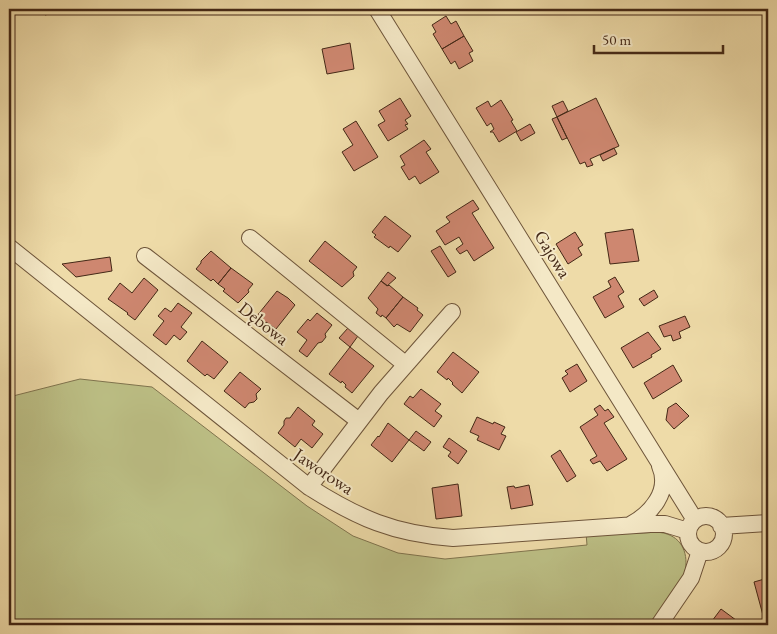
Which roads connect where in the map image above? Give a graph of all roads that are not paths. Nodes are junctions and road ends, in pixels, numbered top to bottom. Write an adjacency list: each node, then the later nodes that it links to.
1 (377, 9): 8 (street, Gajowa)
2 (250, 238): 6 (street)
3 (9, 247): 9 (street, Jaworowa)
4 (146, 256): 7 (street, Dębowa)
5 (452, 312): 6 (street)
6 (406, 364): 7 (street)
7 (359, 421): 9 (street)
8 (655, 457): 11 (street); 12 (street, Gajowa)
9 (308, 487): 11 (street, Jaworowa)
10 (768, 523): 13 (street)
11 (630, 525): 12 (street, Jaworowa)
12 (692, 525): 13 (street); 14 (street)
13 (721, 526): 14 (street)
14 (700, 551): 15 (street)
15 (659, 625)

